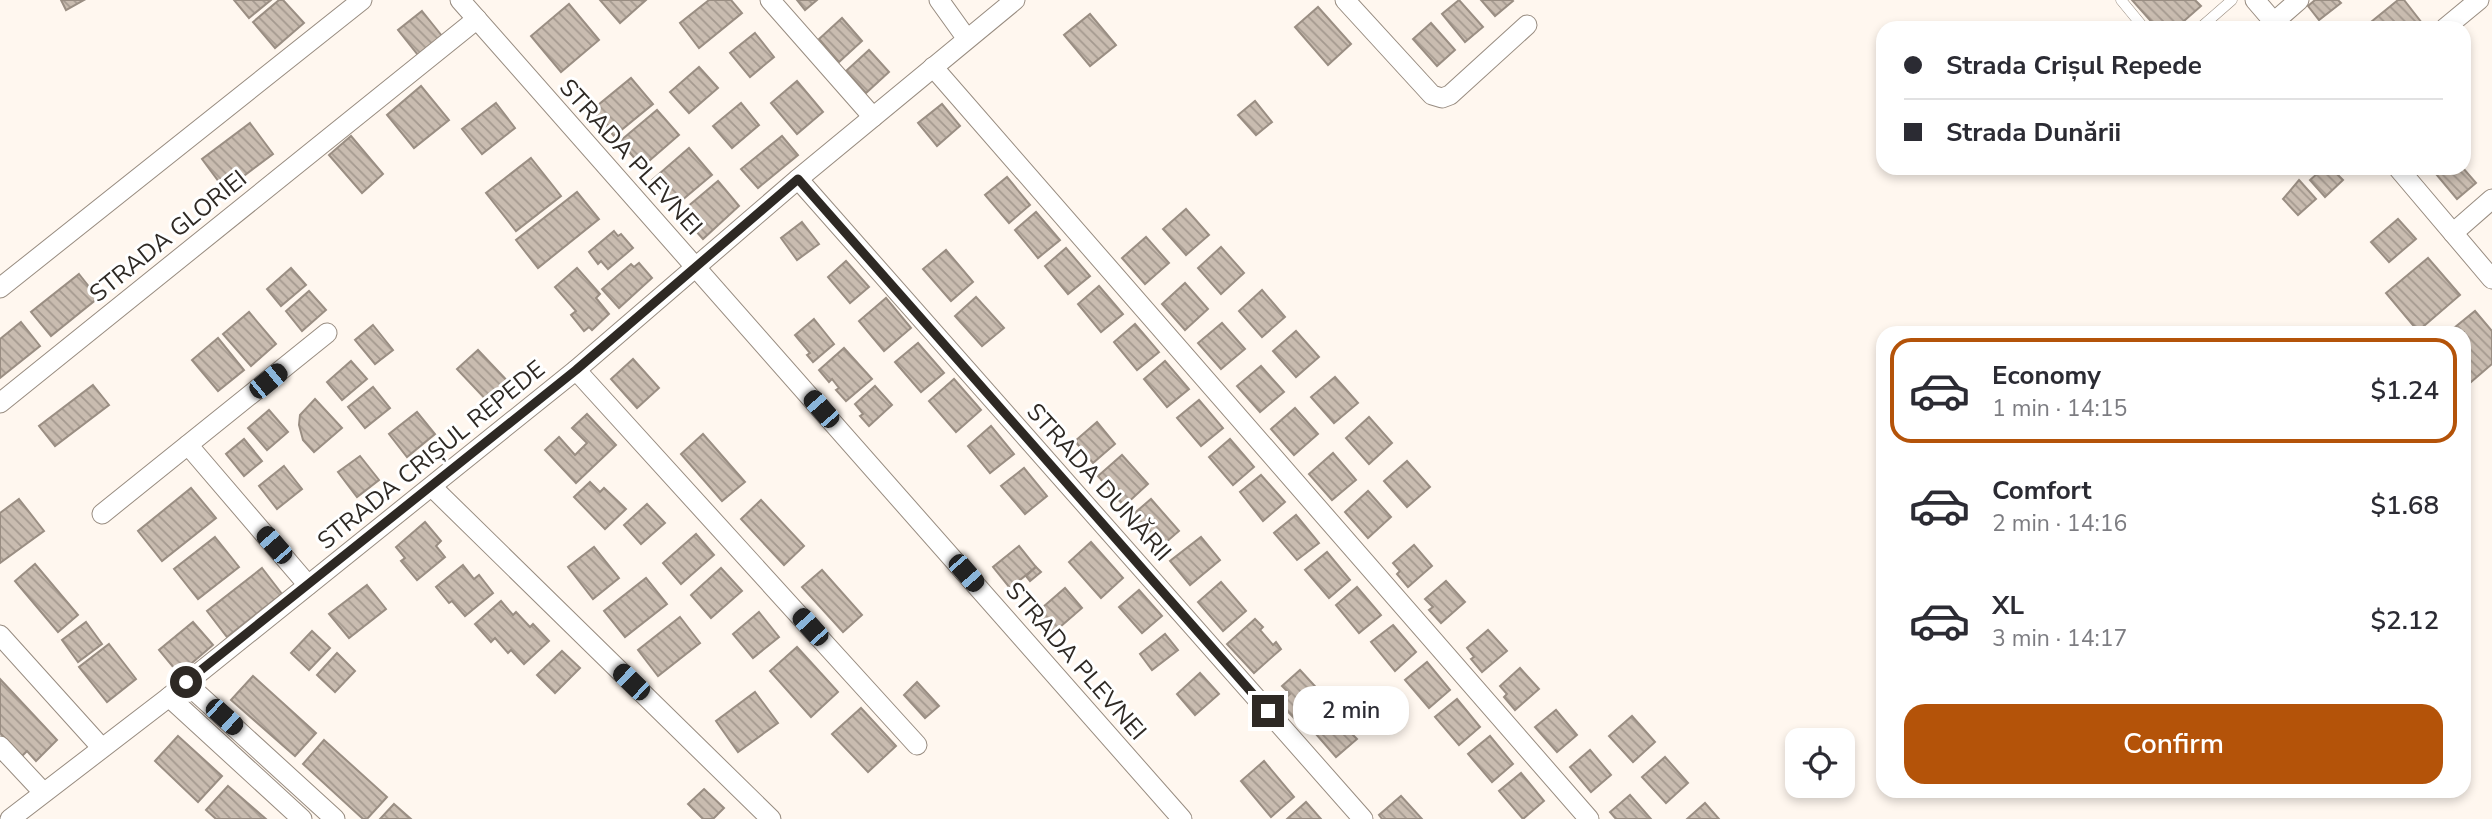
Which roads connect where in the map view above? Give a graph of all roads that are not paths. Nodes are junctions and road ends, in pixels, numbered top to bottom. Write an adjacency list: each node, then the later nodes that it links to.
1 (362, 0): 28 (street)
2 (460, 0): 12 (street, STRADA PLEVNEI)
3 (770, 0): 21 (street)
4 (939, 0): 19 (street)
5 (1015, 0): 19 (street, STRADA CRIȘUL REPEDE)
6 (1345, 0): 18 (street)
7 (2121, 0): 13 (lane)
8 (2232, 0): 14 (lane)
9 (2255, 0): 15 (street)
10 (2299, 0): 16 (street)
11 (2479, 0): 17 (street)
12 (477, 19): 26 (street, STRADA PLEVNEI); 31 (street, STRADA GLORIEI)
13 (2138, 21)
14 (2208, 21)
15 (2273, 21)
16 (2281, 21)
17 (2454, 21)
18 (1527, 25)
19 (967, 39): 20 (street, STRADA CRIȘUL REPEDE)
20 (933, 67): 21 (street, STRADA CRIȘUL REPEDE); 49 (street)
21 (873, 117): 23 (street, STRADA CRIȘUL REPEDE)
22 (2404, 175): 25 (street)
23 (798, 179): 26 (street, STRADA CRIȘUL REPEDE); 48 (street, STRADA DUNĂRII)
24 (2492, 199): 25 (street)
25 (2453, 233): 27 (street)
26 (695, 266): 30 (street, STRADA CRIȘUL REPEDE); 47 (street, STRADA PLEVNEI)
27 (2492, 279)
28 (0, 288)
29 (327, 333): 32 (street)
30 (576, 370): 33 (street, STRADA CRIȘUL REPEDE); 39 (street)
31 (0, 403)
32 (188, 445): 34 (street); 35 (street)
33 (432, 486): 35 (street, STRADA CRIȘUL REPEDE); 46 (street)
34 (102, 514)
35 (308, 585): 37 (street, STRADA CRIȘUL REPEDE)
36 (0, 635): 41 (street)
37 (186, 682): 38 (street, STRADA CRIȘUL REPEDE); 45 (street)
38 (169, 696): 41 (street, STRADA CRIȘUL REPEDE); 44 (street)
39 (917, 745)
40 (0, 746): 42 (street)
41 (101, 747): 42 (street, STRADA CRIȘUL REPEDE)
42 (43, 792): 43 (street, STRADA CRIȘUL REPEDE)
43 (10, 819)
44 (302, 819)
45 (335, 819)
46 (771, 819)
47 (1182, 819)
48 (1363, 819)
49 (1589, 819)

